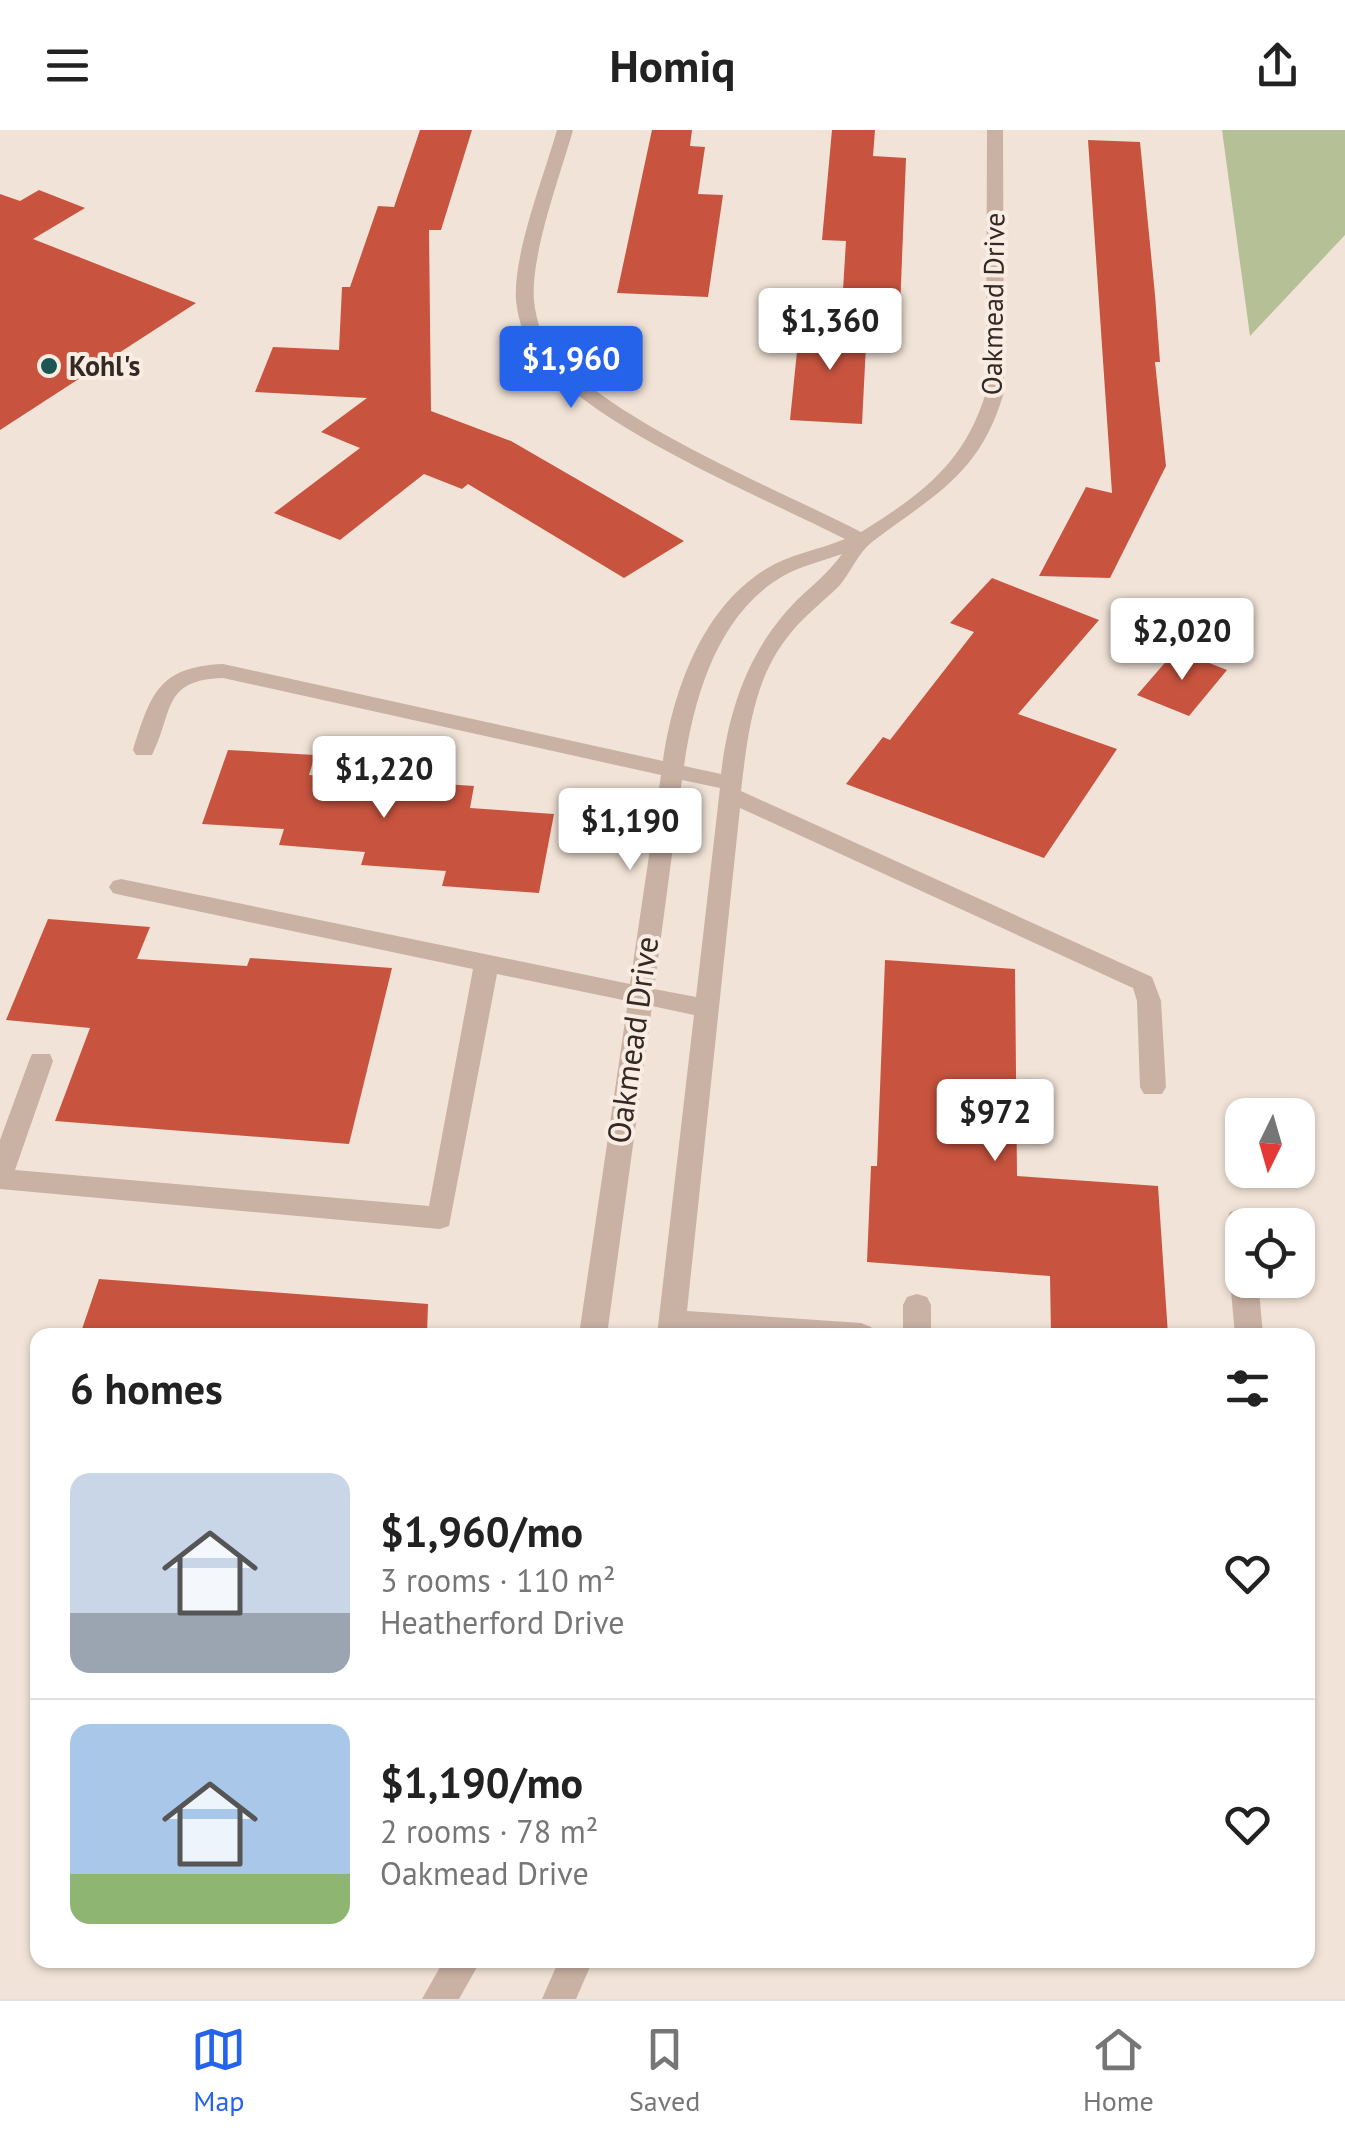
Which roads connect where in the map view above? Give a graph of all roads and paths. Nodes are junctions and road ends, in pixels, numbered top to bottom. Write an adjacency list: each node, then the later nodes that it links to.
1 (564, 130): 3 (street)
2 (995, 130): 3 (street, Oakmead Drive)
3 (862, 540): 5 (street, Oakmead Drive); 6 (street, Oakmead Drive)
4 (144, 750): 5 (street)
5 (672, 772): 6 (street); 9 (street, Oakmead Drive)
6 (729, 789): 10 (street, Oakmead Drive); 12 (street)
7 (121, 887): 8 (street)
8 (486, 966): 9 (street); 13 (street)
9 (639, 997): 10 (street); 16 (street, Oakmead Drive)
10 (704, 1008): 17 (street, Oakmead Drive)
11 (41, 1061): 13 (street)
12 (1153, 1087)
13 (0, 1178)
14 (1246, 1298): 19 (street)
15 (917, 1305): 18 (street)
16 (594, 1328)
17 (672, 1328)
18 (917, 1328)
19 (1248, 1328)
20 (459, 1968): 22 (street)
21 (572, 1968): 23 (street)
22 (440, 1999)
23 (558, 1999)

